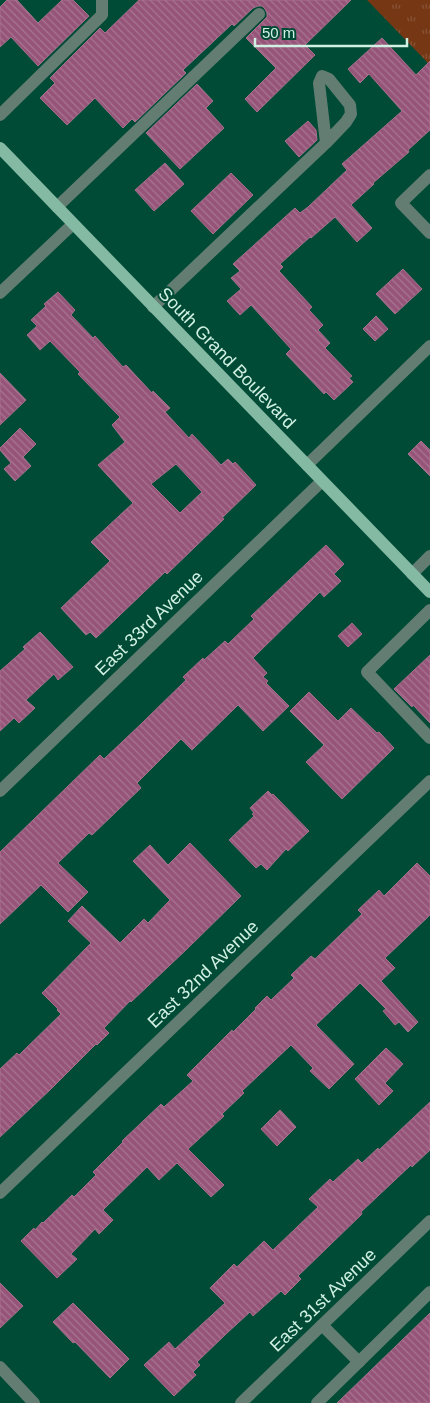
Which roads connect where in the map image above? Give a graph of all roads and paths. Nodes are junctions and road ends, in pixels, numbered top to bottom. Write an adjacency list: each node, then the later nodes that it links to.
1 (102, 0): 3 (street)
2 (259, 14): 7 (street)
3 (0, 115)
4 (326, 143): 11 (street)
5 (0, 148): 7 (main road, South Grand Boulevard)
6 (430, 175): 9 (street)
7 (57, 207): 8 (main road, South Grand Boulevard)
8 (73, 224): 10 (street); 11 (main road, South Grand Boulevard)
9 (430, 233)
10 (0, 293)
11 (153, 307): 13 (main road, South Grand Boulevard)
12 (430, 346): 13 (street)
13 (307, 465): 14 (main road, South Grand Boulevard)
14 (322, 481): 16 (main road, South Grand Boulevard); 21 (street, East 33rd Avenue)
15 (430, 556): 16 (street)
16 (412, 574): 17 (main road, South Grand Boulevard)
17 (430, 592)
18 (430, 610): 19 (street)
19 (430, 738)
20 (430, 781): 22 (street, East 32nd Avenue)
21 (0, 791)
22 (0, 1193)
23 (430, 1221): 25 (street, East 31st Avenue)
24 (430, 1292): 26 (street)
25 (322, 1325): 26 (street); 29 (street, East 31st Avenue)
26 (359, 1362): 30 (street)
27 (0, 1367): 28 (street)
28 (34, 1403)
29 (241, 1403)
30 (317, 1403)

